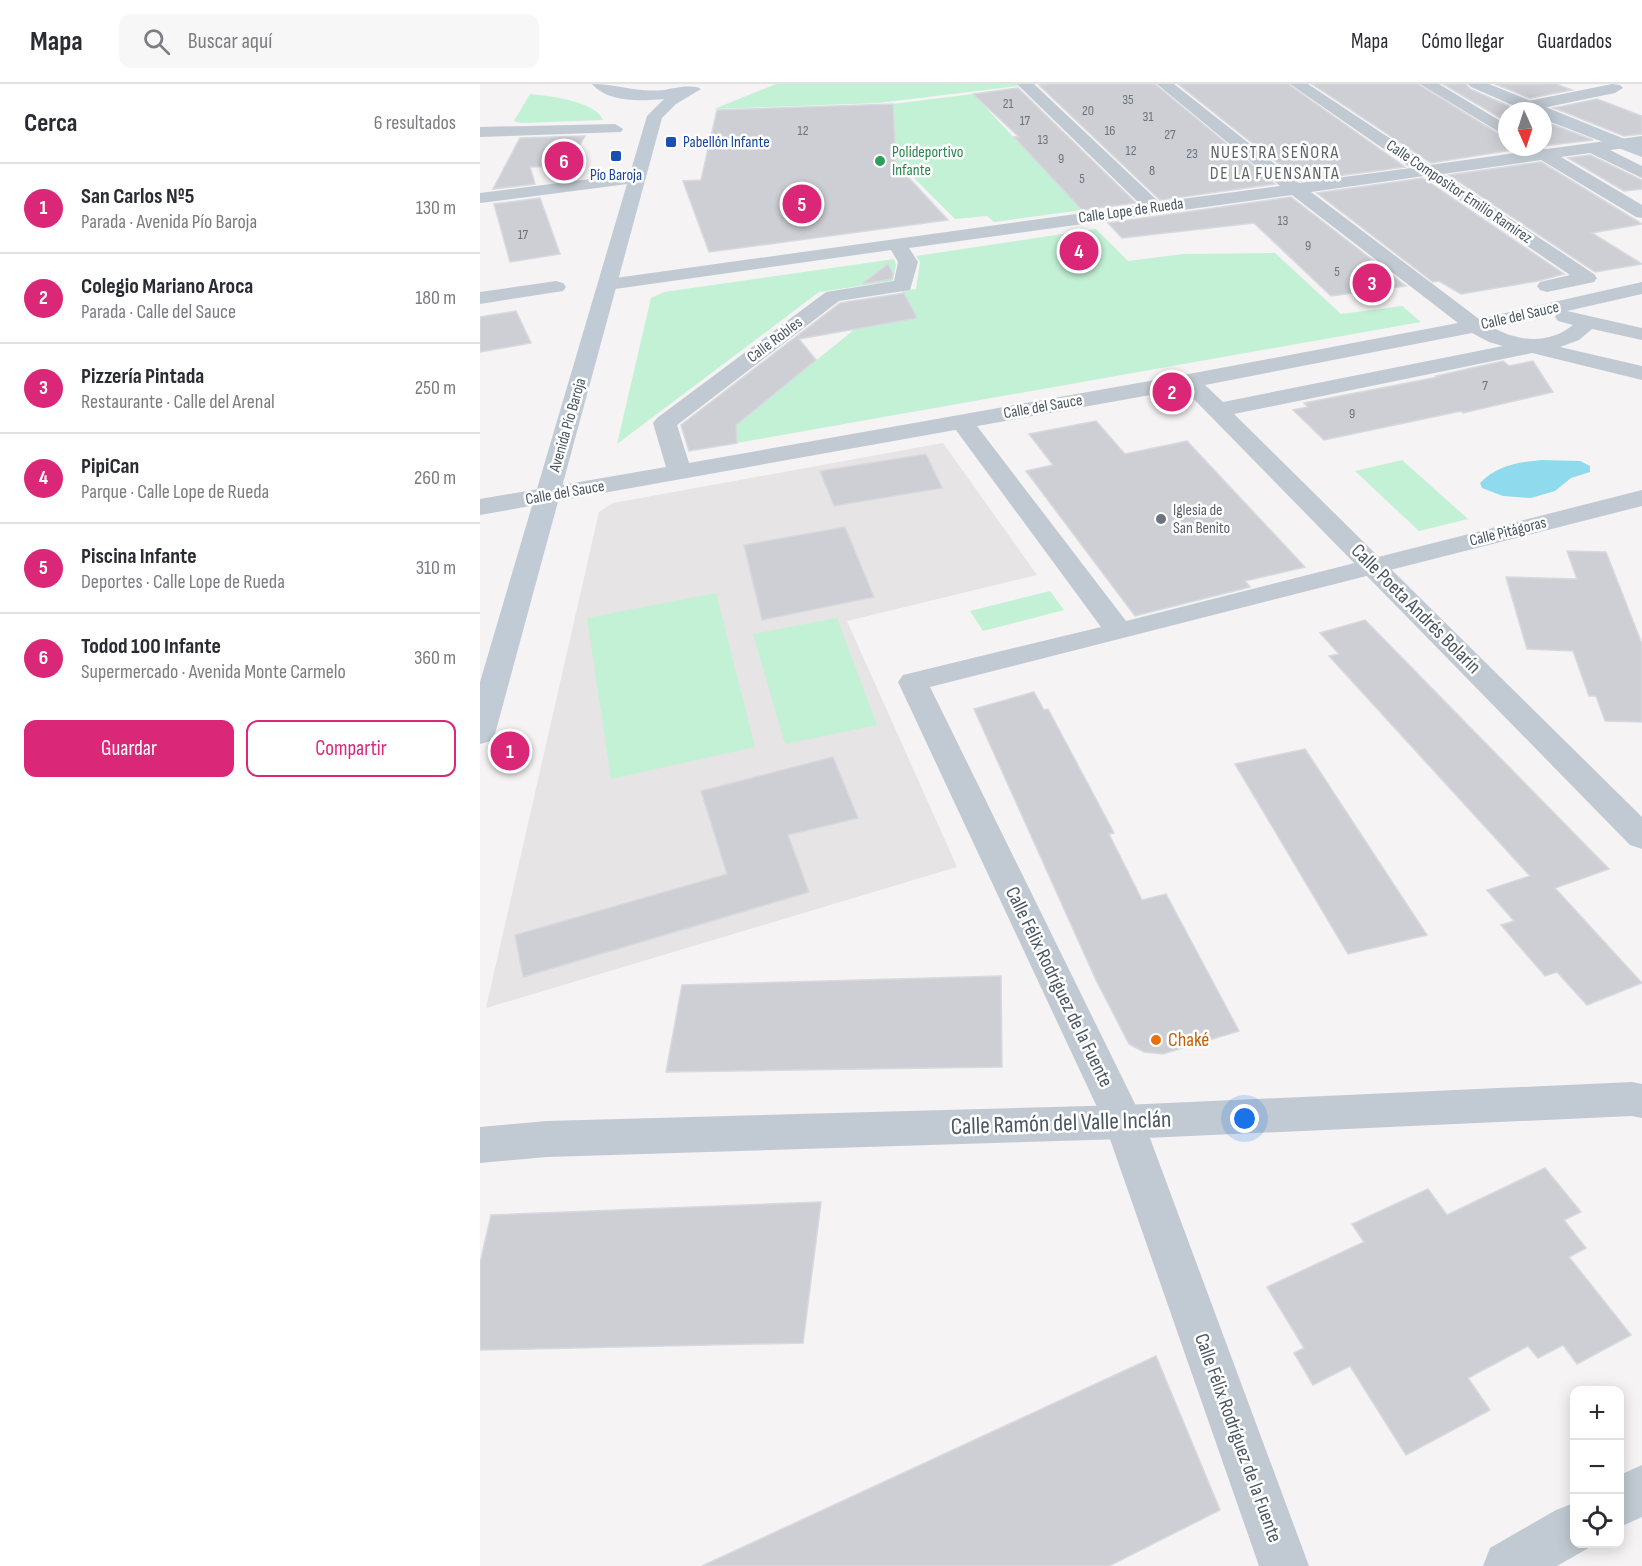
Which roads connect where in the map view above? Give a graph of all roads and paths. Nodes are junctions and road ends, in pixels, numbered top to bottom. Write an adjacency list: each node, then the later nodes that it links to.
1 (1025, 84): 29 (street)
2 (1165, 84): 27 (street)
3 (1298, 84): 24 (street, Calle Compositor Emilio Ramírez)
4 (1428, 84): 14 (street)
5 (1476, 84): 10 (main road)
6 (598, 86): 9 (main road)
7 (700, 86): 9 (main road); 12 (main road)
8 (1615, 88): 11 (street)
9 (626, 93): 12 (main road)
10 (1518, 102)
11 (1552, 106)
12 (655, 116): 26 (main road, Avenida Pío Baroja)
13 (1552, 116): 18 (main road)
14 (1498, 127)
15 (615, 129): 16 (street)
16 (480, 132)
17 (1642, 141): 18 (street, Calle Lope de Rueda)
18 (1620, 145): 19 (street, Calle Lope de Rueda); 21 (main road)
19 (1594, 149): 20 (street, Calle Lope de Rueda); 25 (street)
20 (1552, 150)
21 (1642, 152)
22 (1510, 156): 24 (street, Calle Lope de Rueda)
23 (1545, 156): 30 (street)
24 (1428, 171): 27 (street, Calle Lope de Rueda); 33 (street, Calle Compositor Emilio Ramírez)
25 (1642, 173)
26 (637, 178): 28 (street); 32 (main road, Avenida Pío Baroja)
27 (1294, 188): 29 (street, Calle Lope de Rueda); 40 (street)
28 (480, 198)
29 (1155, 208): 31 (street, Calle Lope de Rueda)
30 (1642, 213)
31 (897, 244): 32 (street, Calle Lope de Rueda); 48 (street, Calle Robles)
32 (608, 284): 49 (main road, Avenida Pío Baroja)
33 (1547, 286)
34 (556, 287): 37 (street)
35 (1642, 288): 36 (street, Calle del Sauce)
36 (1604, 296): 38 (street, Calle del Sauce); 39 (street)
37 (480, 298)
38 (1541, 311): 39 (street); 40 (street, Calle del Sauce)
39 (1597, 324): 41 (street); 42 (street, Calle del Sauce); 43 (street)
40 (1475, 326): 42 (street); 45 (street, Calle del Sauce)
41 (1642, 334)
42 (1528, 347): 43 (street); 46 (street, Calle del Sauce)
43 (1580, 360): 44 (street)
44 (1642, 373)
45 (1190, 381): 46 (street, Calle Poeta Andrés Bolarín); 47 (street, Calle del Sauce)
46 (1218, 410): 52 (street, Calle Poeta Andrés Bolarín)
47 (962, 422): 48 (street, Calle del Sauce); 53 (street)
48 (680, 473): 49 (street, Calle del Sauce)
49 (547, 496): 51 (street, Calle del Sauce); 54 (main road, Avenida Pío Baroja)
50 (1642, 498): 52 (street, Calle Pitágoras)
51 (480, 507)
52 (1374, 567): 53 (street, Calle Félix Rodríguez de la Fuente); 56 (street, Calle Poeta Andrés Bolarín)
53 (1119, 632): 58 (street, Calle Félix Rodríguez de la Fuente)
54 (490, 663): 55 (main road, Avenida Pío Baroja)
55 (480, 734)
56 (1642, 837)
57 (1642, 1101): 58 (street, Calle Ramón del Valle Inclán)
58 (1124, 1122): 59 (street, Calle Ramón del Valle Inclán); 63 (street, Calle Félix Rodríguez de la Fuente)
59 (480, 1145)
60 (1642, 1490): 61 (street)
61 (1624, 1500)
62 (1570, 1531): 64 (street)
63 (1284, 1566)
64 (1508, 1566)

